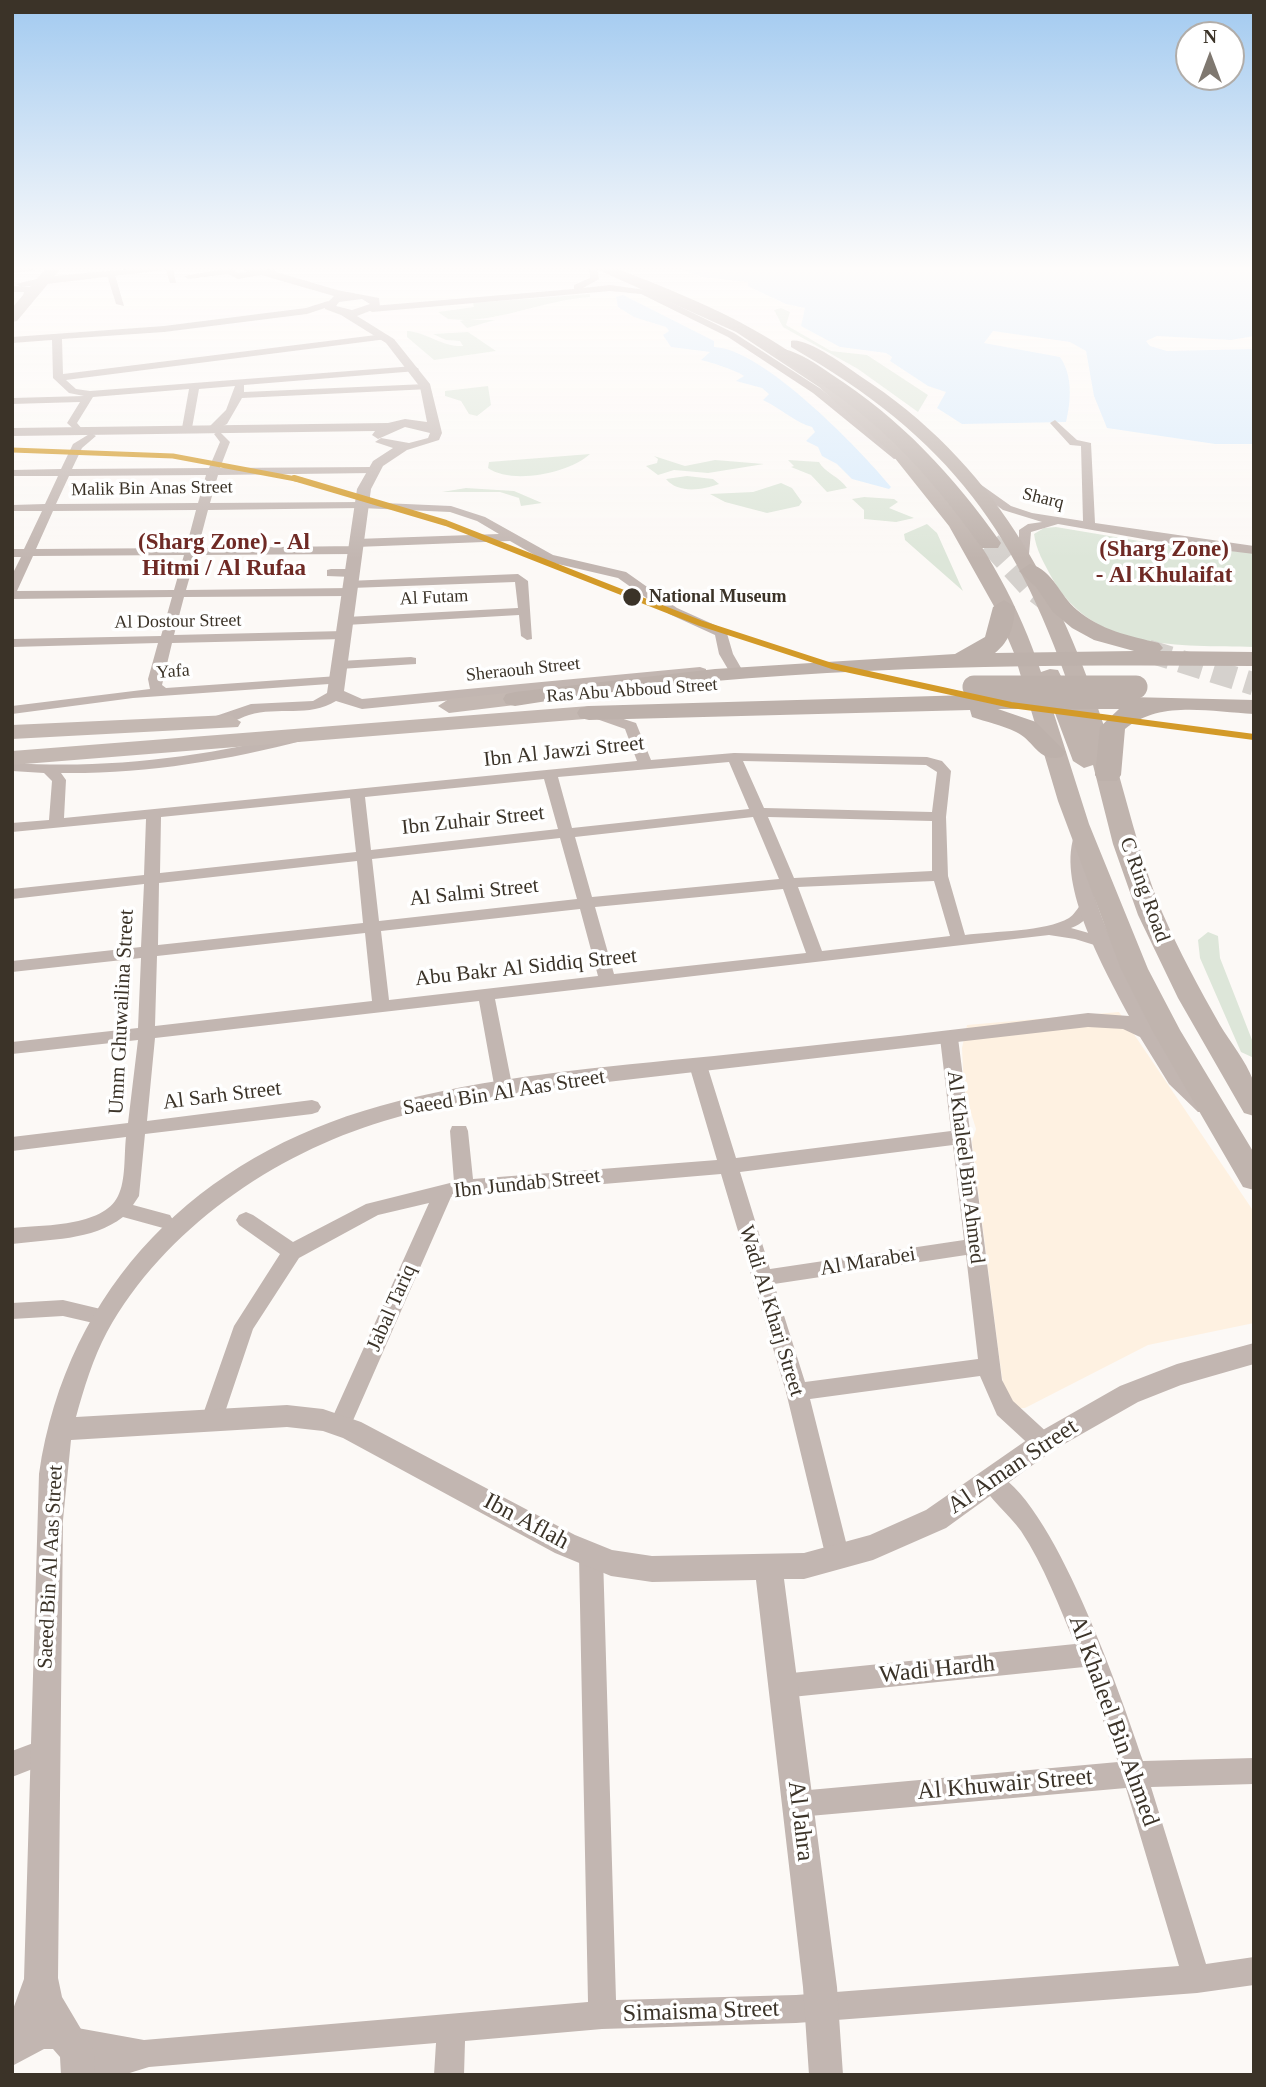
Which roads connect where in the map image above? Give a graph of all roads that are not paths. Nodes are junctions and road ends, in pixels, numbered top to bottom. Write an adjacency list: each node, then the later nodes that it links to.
1 (58, 364): 9 (street)
2 (152, 364): 9 (street)
3 (409, 364): 8 (street)
4 (779, 364): 28 (street)
5 (798, 364): 28 (highway)
6 (803, 364): 44 (highway)
7 (829, 364): 32 (highway)
8 (414, 369): 11 (street); 12 (street)
9 (58, 377): 13 (street)
10 (194, 387): 12 (street); 13 (street); 19 (street)
11 (426, 387): 12 (street); 15 (street)
12 (239, 390): 21 (street)
13 (88, 396): 14 (street); 23 (street)
14 (12, 401)
15 (429, 407): 17 (street); 20 (street)
16 (1055, 423): 38 (street)
17 (404, 424): 18 (street); 20 (street)
18 (389, 427): 21 (street); 25 (street)
19 (187, 428): 21 (street); 23 (street)
20 (434, 430): 26 (street)
21 (216, 431): 23 (street); 25 (street); 29 (street)
22 (12, 432): 23 (street)
23 (84, 433): 24 (street); 31 (street)
24 (12, 438)
25 (380, 440): 26 (street); 27 (street)
26 (402, 448): 27 (street)
27 (375, 467): 29 (street); 33 (street)
28 (916, 469): 44 (highway)
29 (212, 471): 31 (street); 34 (street)
30 (12, 473): 31 (street)
31 (65, 473): 36 (street)
32 (976, 486): 37 (street, Sharq); 46 (highway)
33 (361, 505): 34 (street, Malik Bin Anas Street); 39 (street, Malik Bin Anas Street); 40 (street)
34 (202, 506): 36 (street, Malik Bin Anas Street); 42 (street)
35 (12, 508): 36 (street, Malik Bin Anas Street)
36 (50, 508): 43 (street)
37 (1075, 524): 38 (street); 46 (street, Sharq)
38 (1089, 526): 41 (street)
39 (510, 537): 40 (street); 63 (street, Malik Bin Anas Street)
40 (356, 547): 42 (street); 48 (street)
41 (1254, 550)
42 (192, 551): 43 (street); 50 (street)
43 (29, 552): 45 (street); 49 (street)
44 (985, 552): 52 (highway); 59 (highway)
45 (12, 553)
46 (1026, 562): 58 (highway); 59 (highway)
47 (331, 573): 48 (street)
48 (351, 583): 50 (street); 53 (street); 54 (street)
49 (12, 589)
50 (179, 594): 51 (street); 56 (street)
51 (12, 595)
52 (1004, 607): 59 (highway); 62 (highway)
53 (524, 611): 54 (street, Al Futam); 55 (street)
54 (345, 628): 56 (street, Al Dostour Street); 65 (street)
55 (527, 636)
56 (167, 639): 57 (street, Al Dostour Street); 69 (street)
57 (12, 643)
58 (1254, 652)
59 (1048, 659): 60 (highway); 62 (highway); 71 (highway, C Ring Road); 71 (highway)
60 (1254, 659)
61 (411, 661): 65 (street, Yafa)
62 (932, 663): 63 (highway)
63 (727, 674): 70 (highway); 72 (street, Sheraouh Street)
64 (1254, 674): 66 (highway, Ras Abu Abboud Street)
65 (338, 679): 69 (street, Yafa); 72 (street, Sheraouh Street); 74 (street)
66 (1133, 679): 67 (highway, Ras Abu Abboud Street, bridge); 68 (highway, Ras Abu Abboud Street)
67 (972, 680): 70 (highway, Ras Abu Abboud Street); 78 (highway, Ras Abu Abboud Street)
68 (1254, 689)
69 (163, 692): 77 (street, Yafa)
70 (515, 699): 79 (main road, Ras Abu Abboud Street)
71 (1062, 702): 73 (highway); 76 (highway); 84 (highway, C Ring Road); 92 (highway, C Ring Road); 103 (highway)
72 (362, 704): 74 (street)
73 (1222, 705): 75 (highway); 92 (highway)
74 (311, 707): 79 (street)
75 (1254, 707)
76 (780, 708): 78 (highway); 84 (highway)
77 (12, 710)
78 (589, 713): 82 (main road, Ras Abu Abboud Street); 87 (street)
79 (213, 723): 81 (main road, Ras Abu Abboud Street)
80 (12, 732): 81 (main road, Ras Abu Abboud Street)
81 (47, 733): 83 (main road)
82 (303, 736): 86 (main road, Ras Abu Abboud Street); 90 (street, Ras Abu Abboud Street)
83 (12, 740)
84 (1053, 752): 101 (highway, C Ring Road)
85 (734, 757): 87 (street, Ibn Al Jawzi Street); 95 (street); 97 (street, Ibn Al Jawzi Street)
86 (12, 758)
87 (646, 765): 91 (street, Ibn Al Jawzi Street)
88 (12, 766): 89 (street, Ras Abu Abboud Street)
89 (47, 768): 90 (street, Ras Abu Abboud Street); 93 (street)
90 (78, 768): 93 (street)
91 (550, 775): 94 (street, Ibn Al Jawzi Street); 100 (street)
92 (1108, 775): 103 (highway, C Ring Road)
93 (60, 780): 98 (street)
94 (357, 794): 96 (street, Ibn Al Jawzi Street); 102 (street)
95 (759, 812): 97 (street, Ibn Zuhair Street); 100 (street, Ibn Zuhair Street); 106 (street)
96 (154, 814): 98 (street, Ibn Al Jawzi Street); 105 (street, Umm Ghuwailina Street)
97 (939, 817): 104 (street, Ibn Al Jawzi Street)
98 (56, 824): 99 (street, Ibn Al Jawzi Street)
99 (12, 828)
100 (568, 832): 102 (street, Ibn Zuhair Street); 108 (street)
101 (1083, 835): 109 (street, C Ring Road); 130 (highway, C Ring Road)
102 (364, 854): 105 (street, Ibn Zuhair Street); 110 (street)
103 (1130, 860): 128 (highway, C Ring Road)
104 (940, 876): 106 (street, Al Salmi Street); 112 (street, Ibn Al Jawzi Street)
105 (151, 879): 107 (street, Ibn Zuhair Street); 114 (street, Umm Ghuwailina Street)
106 (789, 883): 108 (street, Al Salmi Street); 115 (street)
107 (12, 894)
108 (586, 903): 110 (street, Al Salmi Street); 117 (street)
109 (1089, 905): 111 (street, Abu Bakr Al Siddiq Street); 113 (street, C Ring Road)
110 (372, 925): 114 (street, Al Salmi Street); 120 (street)
111 (1044, 931): 112 (street, Abu Bakr Al Siddiq Street); 113 (street, Abu Bakr Al Siddiq Street)
112 (959, 941): 115 (street, Abu Bakr Al Siddiq Street)
113 (1104, 943): 119 (street, C Ring Road)
114 (148, 951): 116 (street, Al Salmi Street); 123 (street, Umm Ghuwailina Street)
115 (816, 958): 117 (street, Abu Bakr Al Siddiq Street)
116 (12, 967)
117 (608, 982): 118 (street, Abu Bakr Al Siddiq Street)
118 (486, 995): 120 (street, Abu Bakr Al Siddiq Street); 127 (street)
119 (1130, 998): 121 (street, Saeed Bin Al Aas Street); 122 (street, C Ring Road)
120 (382, 1007): 123 (street, Abu Bakr Al Siddiq Street)
121 (1100, 1018): 122 (street, Saeed Bin Al Aas Street); 124 (street, Saeed Bin Al Aas Street)
122 (1146, 1031): 130 (street, C Ring Road)
123 (147, 1033): 125 (street, Abu Bakr Al Siddiq Street); 131 (street, Umm Ghuwailina Street)
124 (949, 1038): 126 (street, Saeed Bin Al Aas Street); 133 (street, Al Khaleel Bin Ahmed)
125 (12, 1048)
126 (698, 1065): 127 (street, Saeed Bin Al Aas Street); 135 (street, Wadi Al Kharj Street)
127 (504, 1090): 146 (street, Saeed Bin Al Aas Street)
128 (1254, 1106)
129 (312, 1107): 131 (street, Al Sarh Street)
130 (1215, 1112): 136 (highway, C Ring Road)
131 (139, 1129): 134 (street, Al Sarh Street); 138 (street, Umm Ghuwailina Street)
132 (459, 1131): 137 (street, Jabal Tariq)
133 (961, 1137): 135 (street, Ibn Jundab Street); 142 (street, Al Khaleel Bin Ahmed)
134 (12, 1144)
135 (728, 1166): 137 (street, Ibn Jundab Street); 144 (street, Wadi Al Kharj Street)
136 (1254, 1179)
137 (454, 1189): 143 (street, Ibn Jundab Street); 151 (street, Jabal Tariq)
138 (122, 1209): 139 (street); 141 (street)
139 (163, 1220)
140 (246, 1220): 143 (street)
141 (12, 1236)
142 (975, 1246): 144 (street, Al Marabei); 148 (street, Al Khaleel Bin Ahmed)
143 (292, 1252): 150 (street, Ibn Jundab Street)
144 (762, 1278): 149 (street, Wadi Al Kharj Street)
145 (12, 1311): 146 (street)
146 (102, 1317): 152 (street, Saeed Bin Al Aas Street)
147 (1250, 1356): 153 (street, Al Aman Street)
148 (988, 1366): 149 (street); 153 (street, Al Khaleel Bin Ahmed)
149 (797, 1392): 156 (street, Wadi Al Kharj Street)
150 (212, 1420): 151 (street, Ibn Aflah); 152 (street, Ibn Aflah)
151 (340, 1425): 155 (street, Ibn Aflah)
152 (60, 1429): 160 (street, Saeed Bin Al Aas Street)
153 (1043, 1443): 154 (street, Al Aman Street)
154 (991, 1481): 156 (street, Al Aman Street); 158 (street, Al Khaleel Bin Ahmed)
155 (591, 1556): 157 (street, Al Aman Street); 169 (street, Ibn Aflah)
156 (838, 1558): 157 (street, Al Aman Street)
157 (769, 1569): 159 (street, Al Jahra)
158 (1091, 1654): 159 (street, Wadi Hardh); 163 (street, Al Khaleel Bin Ahmed)
159 (782, 1686): 164 (street, Al Jahra)
160 (44, 1752): 161 (street); 166 (street, Saeed Bin Al Aas Street)
161 (12, 1764)
162 (1254, 1770): 163 (street, Al Khuwair Street)
163 (1137, 1773): 164 (street, Al Khuwair Street); 167 (street, Al Khaleel Bin Ahmed)
164 (798, 1804): 168 (street, Al Jahra)
165 (1254, 1971): 167 (street, Simaisma Street)
166 (41, 1978): 171 (street, Saeed Bin Al Aas Street); 172 (street, Saeed Bin Al Aas Street)
167 (1197, 1979): 168 (street, Simaisma Street)
168 (821, 2007): 169 (street, Simaisma Street); 177 (street, Al Jahra)
169 (602, 2015): 170 (street, Simaisma Street)
170 (450, 2029): 173 (street, Simaisma Street); 176 (street)
171 (67, 2037): 172 (street); 173 (street, Simaisma Street); 174 (street, Saeed Bin Al Aas Street)
172 (15, 2046)
173 (149, 2053): 175 (street, Simaisma Street)
174 (78, 2075)
175 (91, 2075)
176 (449, 2075)
177 (826, 2075)

